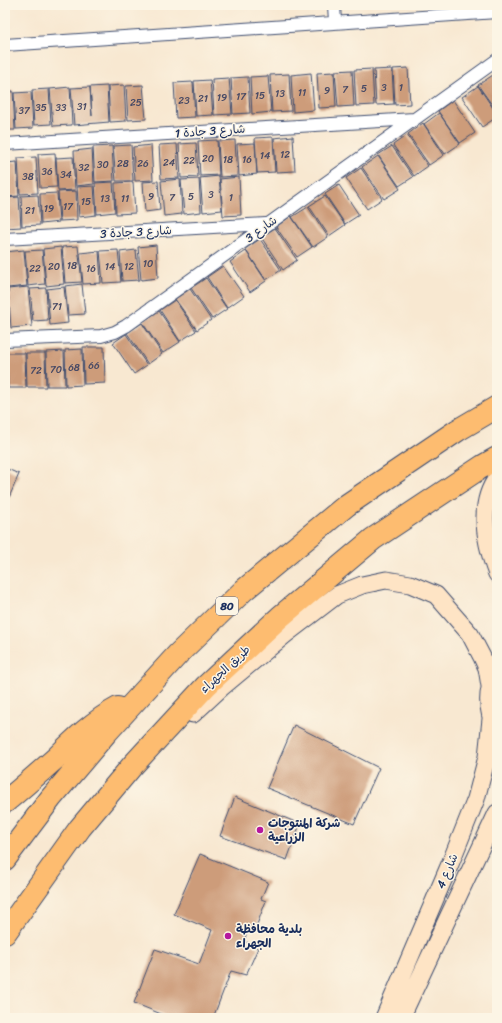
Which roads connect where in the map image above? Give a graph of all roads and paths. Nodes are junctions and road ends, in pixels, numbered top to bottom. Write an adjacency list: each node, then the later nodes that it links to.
1 (334, 5): 3 (street)
2 (497, 12): 3 (street)
3 (335, 22): 4 (street)
4 (5, 45)
5 (497, 60): 6 (street, شارع 3)
6 (414, 119): 7 (street, شارع 3 جادة 1); 8 (street, شارع 3)
7 (5, 144)
8 (266, 224): 9 (street, شارع 3 جادة 3); 10 (street, شارع 3)
9 (5, 239)
10 (5, 340)
11 (497, 407): 17 (highway, 80)
12 (497, 458): 19 (highway, طريق الجهراء)
13 (497, 478): 14 (street)
14 (497, 574)
15 (497, 670): 16 (street)
16 (490, 686): 18 (street, شارع 4); 19 (street)
17 (140, 696): 20 (highway); 22 (highway, 80)
18 (494, 724): 25 (street, شارع 4)
19 (114, 788): 23 (highway, طريق الجهراء)
20 (5, 802)
21 (497, 813): 24 (street, شارع 4)
22 (5, 859)
23 (5, 933)
24 (407, 1013)
25 (384, 1018)

